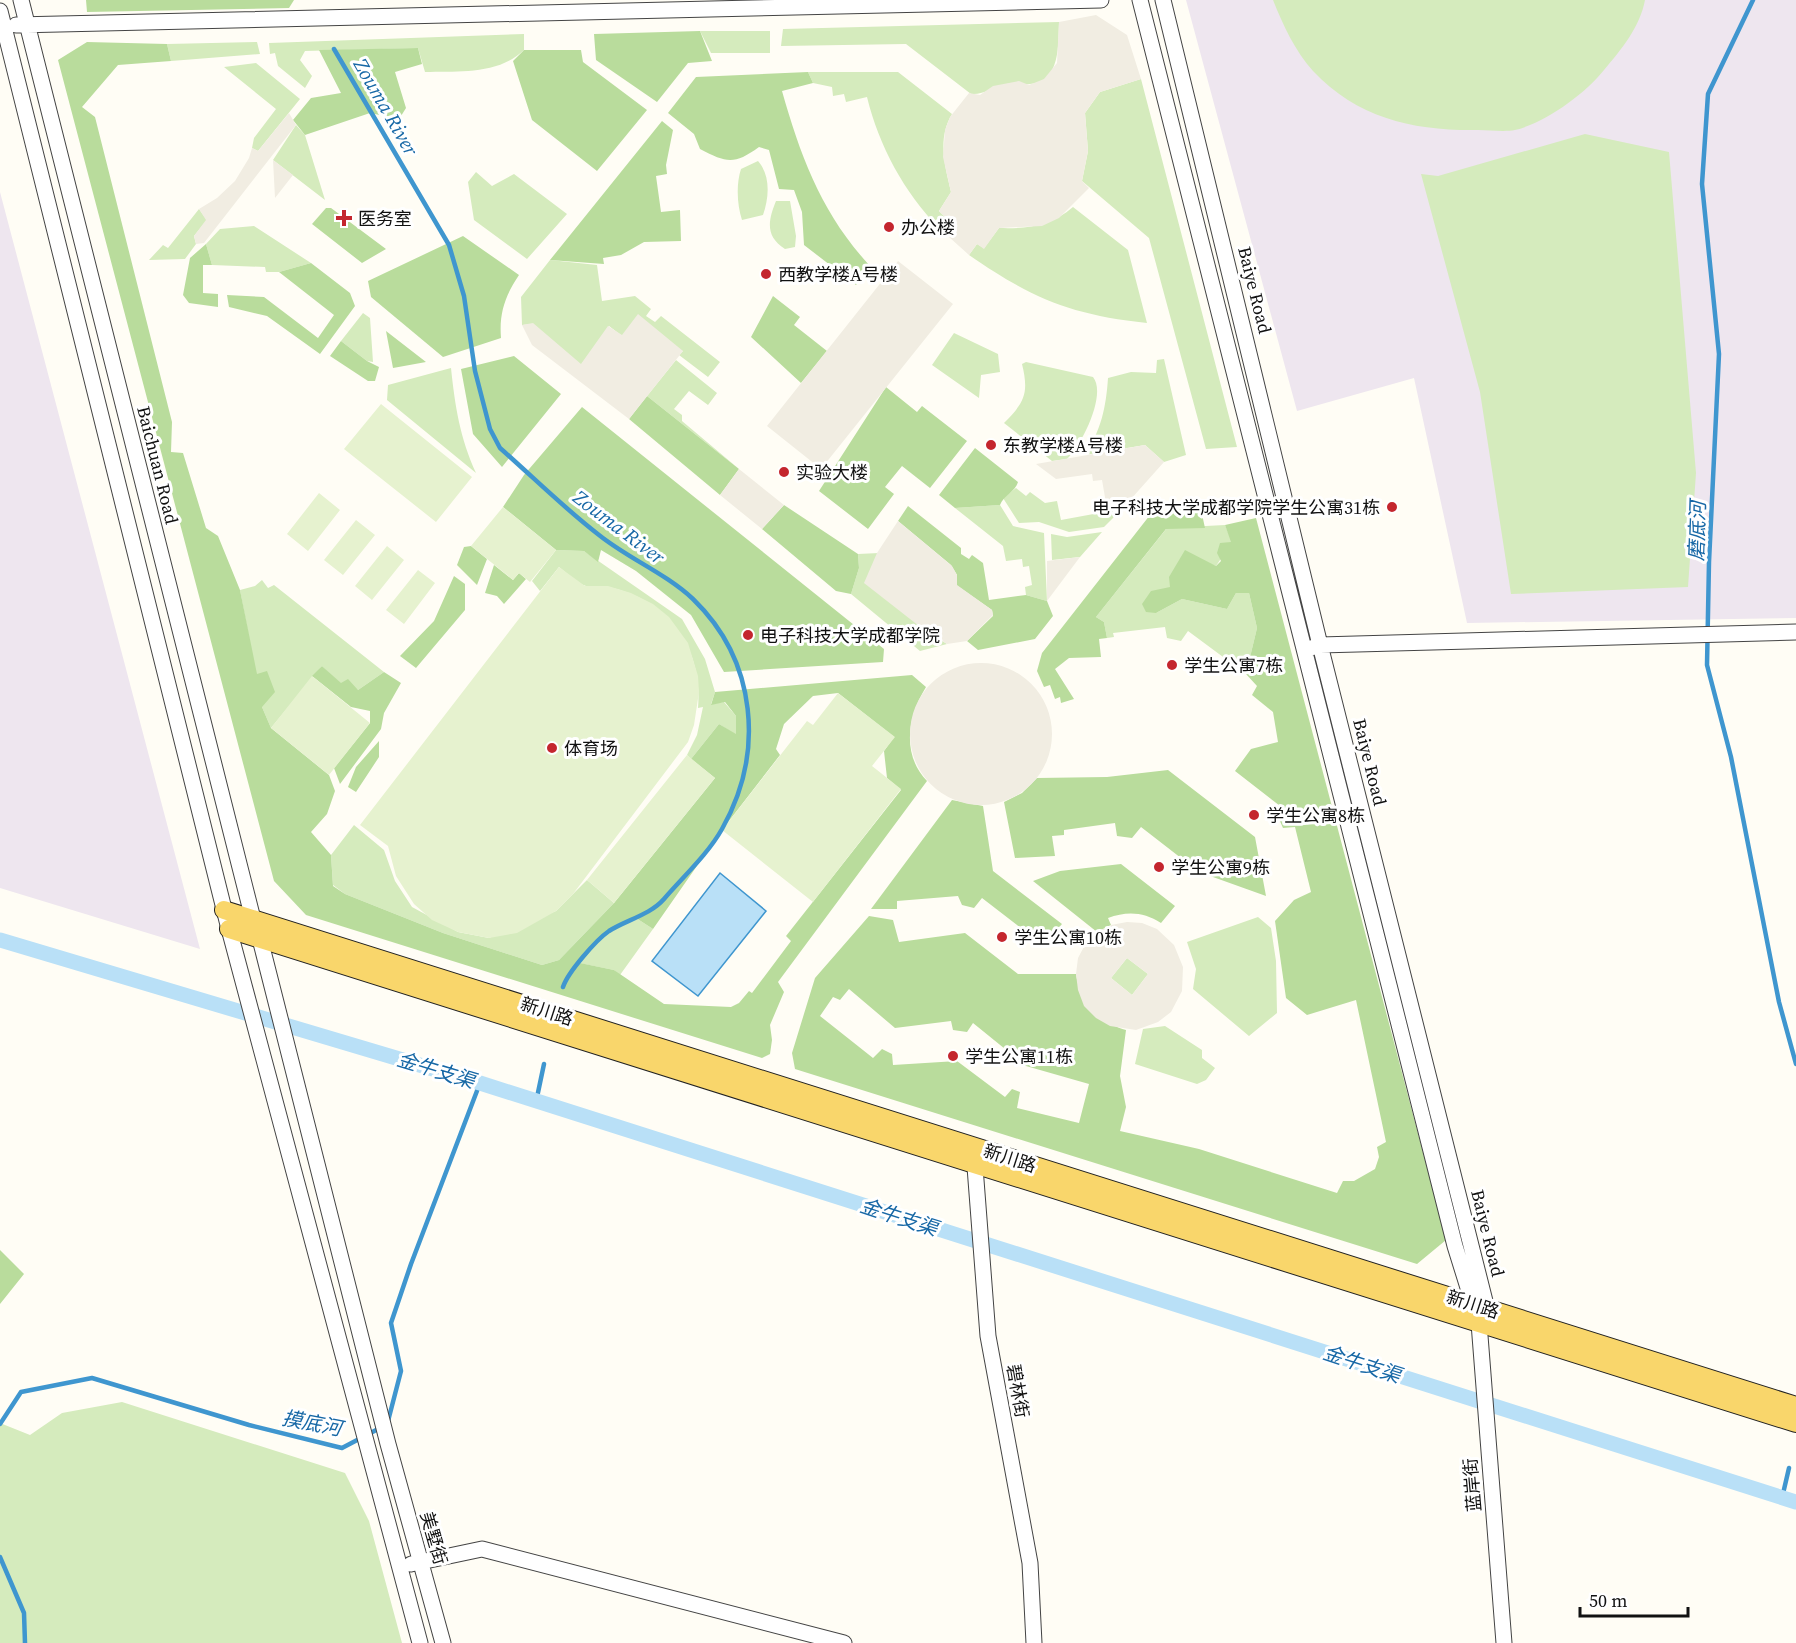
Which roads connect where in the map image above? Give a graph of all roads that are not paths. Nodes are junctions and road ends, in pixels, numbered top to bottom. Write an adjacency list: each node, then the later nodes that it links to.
1 (21, 0): 6 (street, Baichuan Road)
2 (1101, 0): 6 (street)
3 (1140, 0): 9 (street, Baiye Road)
4 (1163, 0): 8 (street, Baiye Road)
5 (2, 18): 6 (street); 10 (street)
6 (26, 25): 11 (street, Baichuan Road)
7 (1796, 632): 8 (street)
8 (1320, 645): 9 (street); 17 (street, Baiye Road)
9 (1304, 649): 17 (street, Baiye Road)
10 (224, 910): 11 (main road, 新川路); 12 (street)
11 (253, 919): 13 (street, Baichuan Road); 15 (main road, 新川路)
12 (229, 929): 13 (main road, 新川路); 21 (street)
13 (261, 939): 14 (street, Baichuan Road); 16 (main road, 新川路)
14 (288, 1055): 20 (street, 美墅街)
15 (972, 1146): 16 (street, 碧林街); 17 (main road, 新川路)
16 (976, 1165): 17 (main road, 新川路); 25 (street, 碧林街)
17 (1479, 1312): 18 (main road, 新川路); 19 (main road, 新川路); 26 (street, 蓝岸街)
18 (1796, 1406)
19 (1796, 1423)
20 (421, 1562): 21 (street); 23 (street, 美墅街); 24 (street)
21 (399, 1566): 22 (street)
22 (420, 1643)
23 (443, 1643)
24 (844, 1643)
25 (1034, 1643)
26 (1504, 1643)

